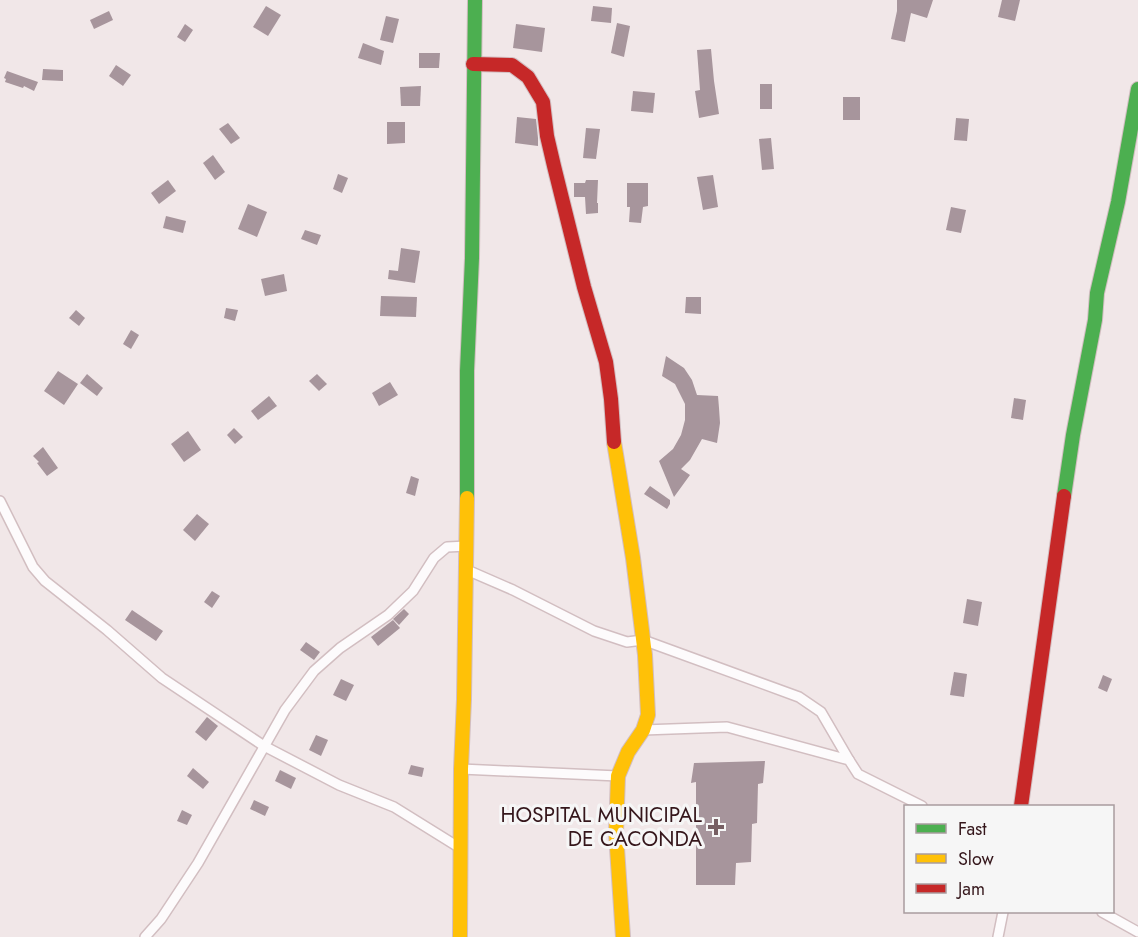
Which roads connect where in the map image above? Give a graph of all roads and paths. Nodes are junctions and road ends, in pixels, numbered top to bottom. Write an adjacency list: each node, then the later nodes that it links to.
1 (475, 0): 2 (street)
2 (473, 64): 5 (street); 7 (street)
3 (1138, 89): 14 (street)
4 (0, 501): 9 (street)
5 (467, 546): 6 (street); 9 (street)
6 (467, 570): 7 (street); 11 (street)
7 (643, 640): 8 (street); 10 (street)
8 (643, 730): 10 (street); 12 (street)
9 (264, 746): 15 (street); 19 (street)
10 (849, 760): 13 (street)
11 (461, 769): 12 (street); 15 (street)
12 (618, 776): 21 (street)
13 (918, 805)
14 (1021, 805)
15 (460, 848): 20 (street)
16 (1003, 913): 22 (street)
17 (1104, 913): 18 (street)
18 (1138, 932)
19 (145, 937)
20 (459, 937)
21 (623, 937)
22 (998, 937)

